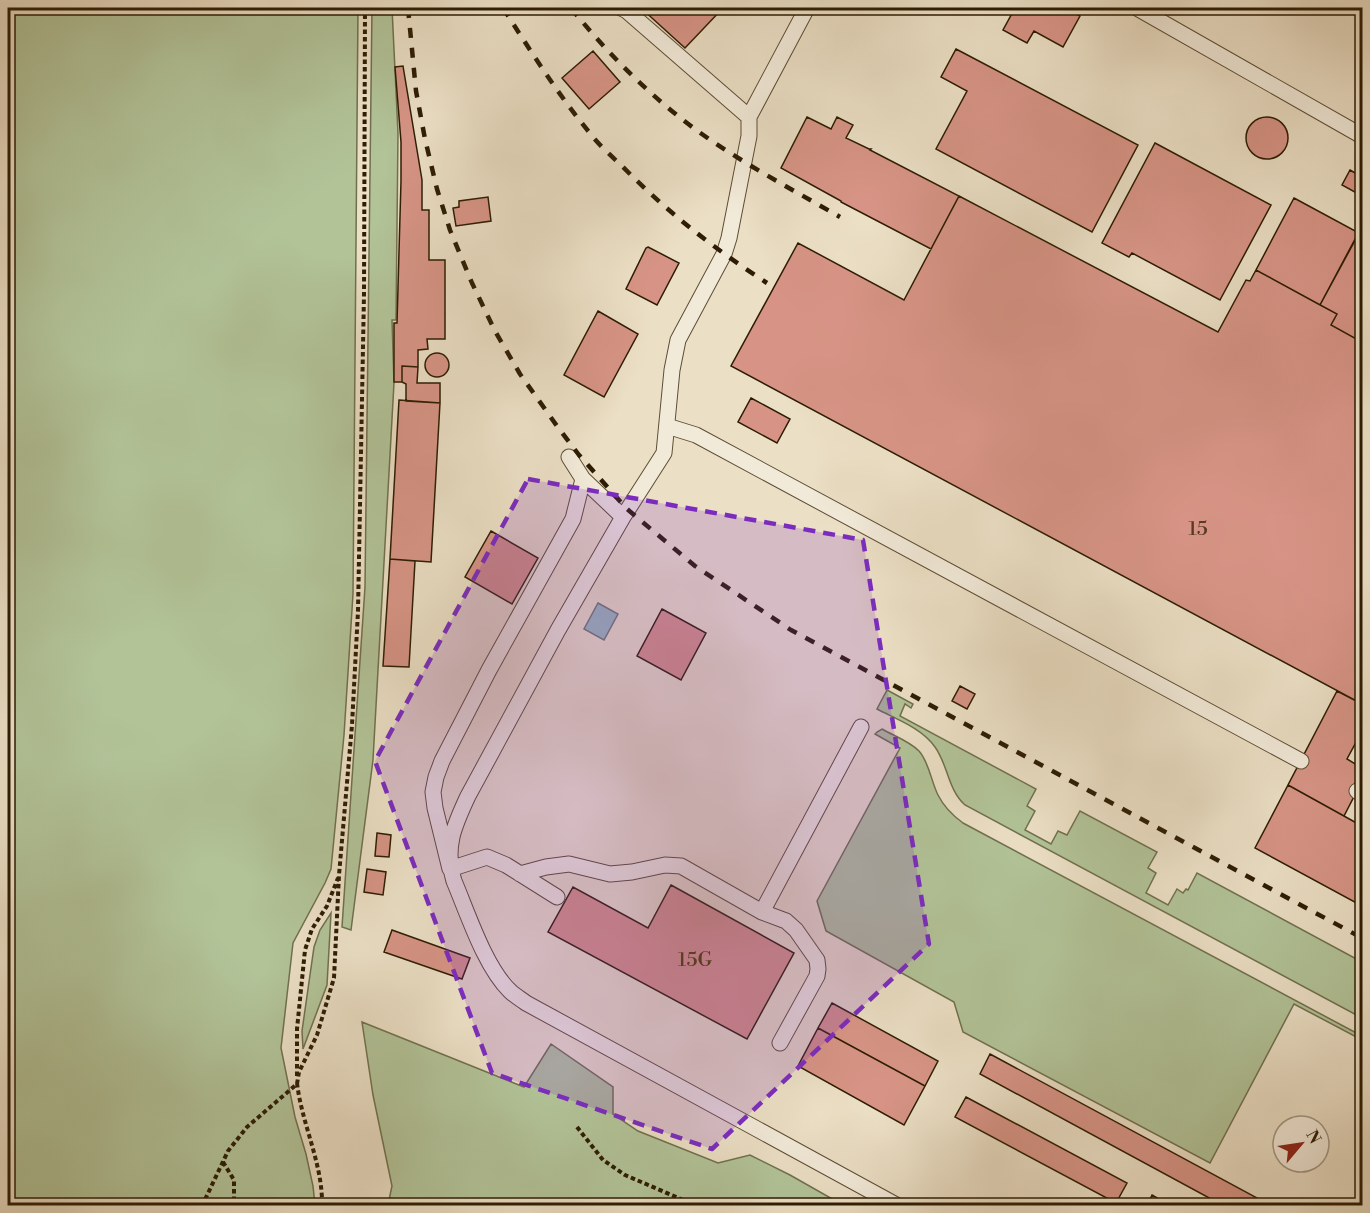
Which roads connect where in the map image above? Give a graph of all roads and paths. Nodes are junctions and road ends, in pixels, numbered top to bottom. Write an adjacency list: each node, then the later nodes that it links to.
1 (365, 8): 15 (path)
2 (621, 8): 5 (lane)
3 (807, 8): 5 (lane)
4 (1137, 8): 6 (lane)
5 (749, 117): 7 (lane)
6 (1362, 136)
7 (668, 426): 10 (lane); 12 (lane)
8 (569, 458): 9 (lane)
9 (583, 479): 10 (lane); 13 (lane)
10 (623, 517): 13 (lane)
11 (861, 727): 17 (lane)
12 (1300, 761)
13 (450, 869): 14 (lane); 26 (lane)
14 (520, 874): 16 (lane); 17 (lane)
15 (339, 875): 19 (path); 19 (path)
16 (557, 897)
17 (762, 912): 18 (lane)
18 (780, 1043)
19 (297, 1084): 21 (path); 24 (path)
20 (577, 1127): 25 (path)
21 (223, 1162): 22 (path); 23 (path)
22 (202, 1206)
23 (232, 1206)
24 (322, 1206)
25 (697, 1206)
26 (898, 1206)

